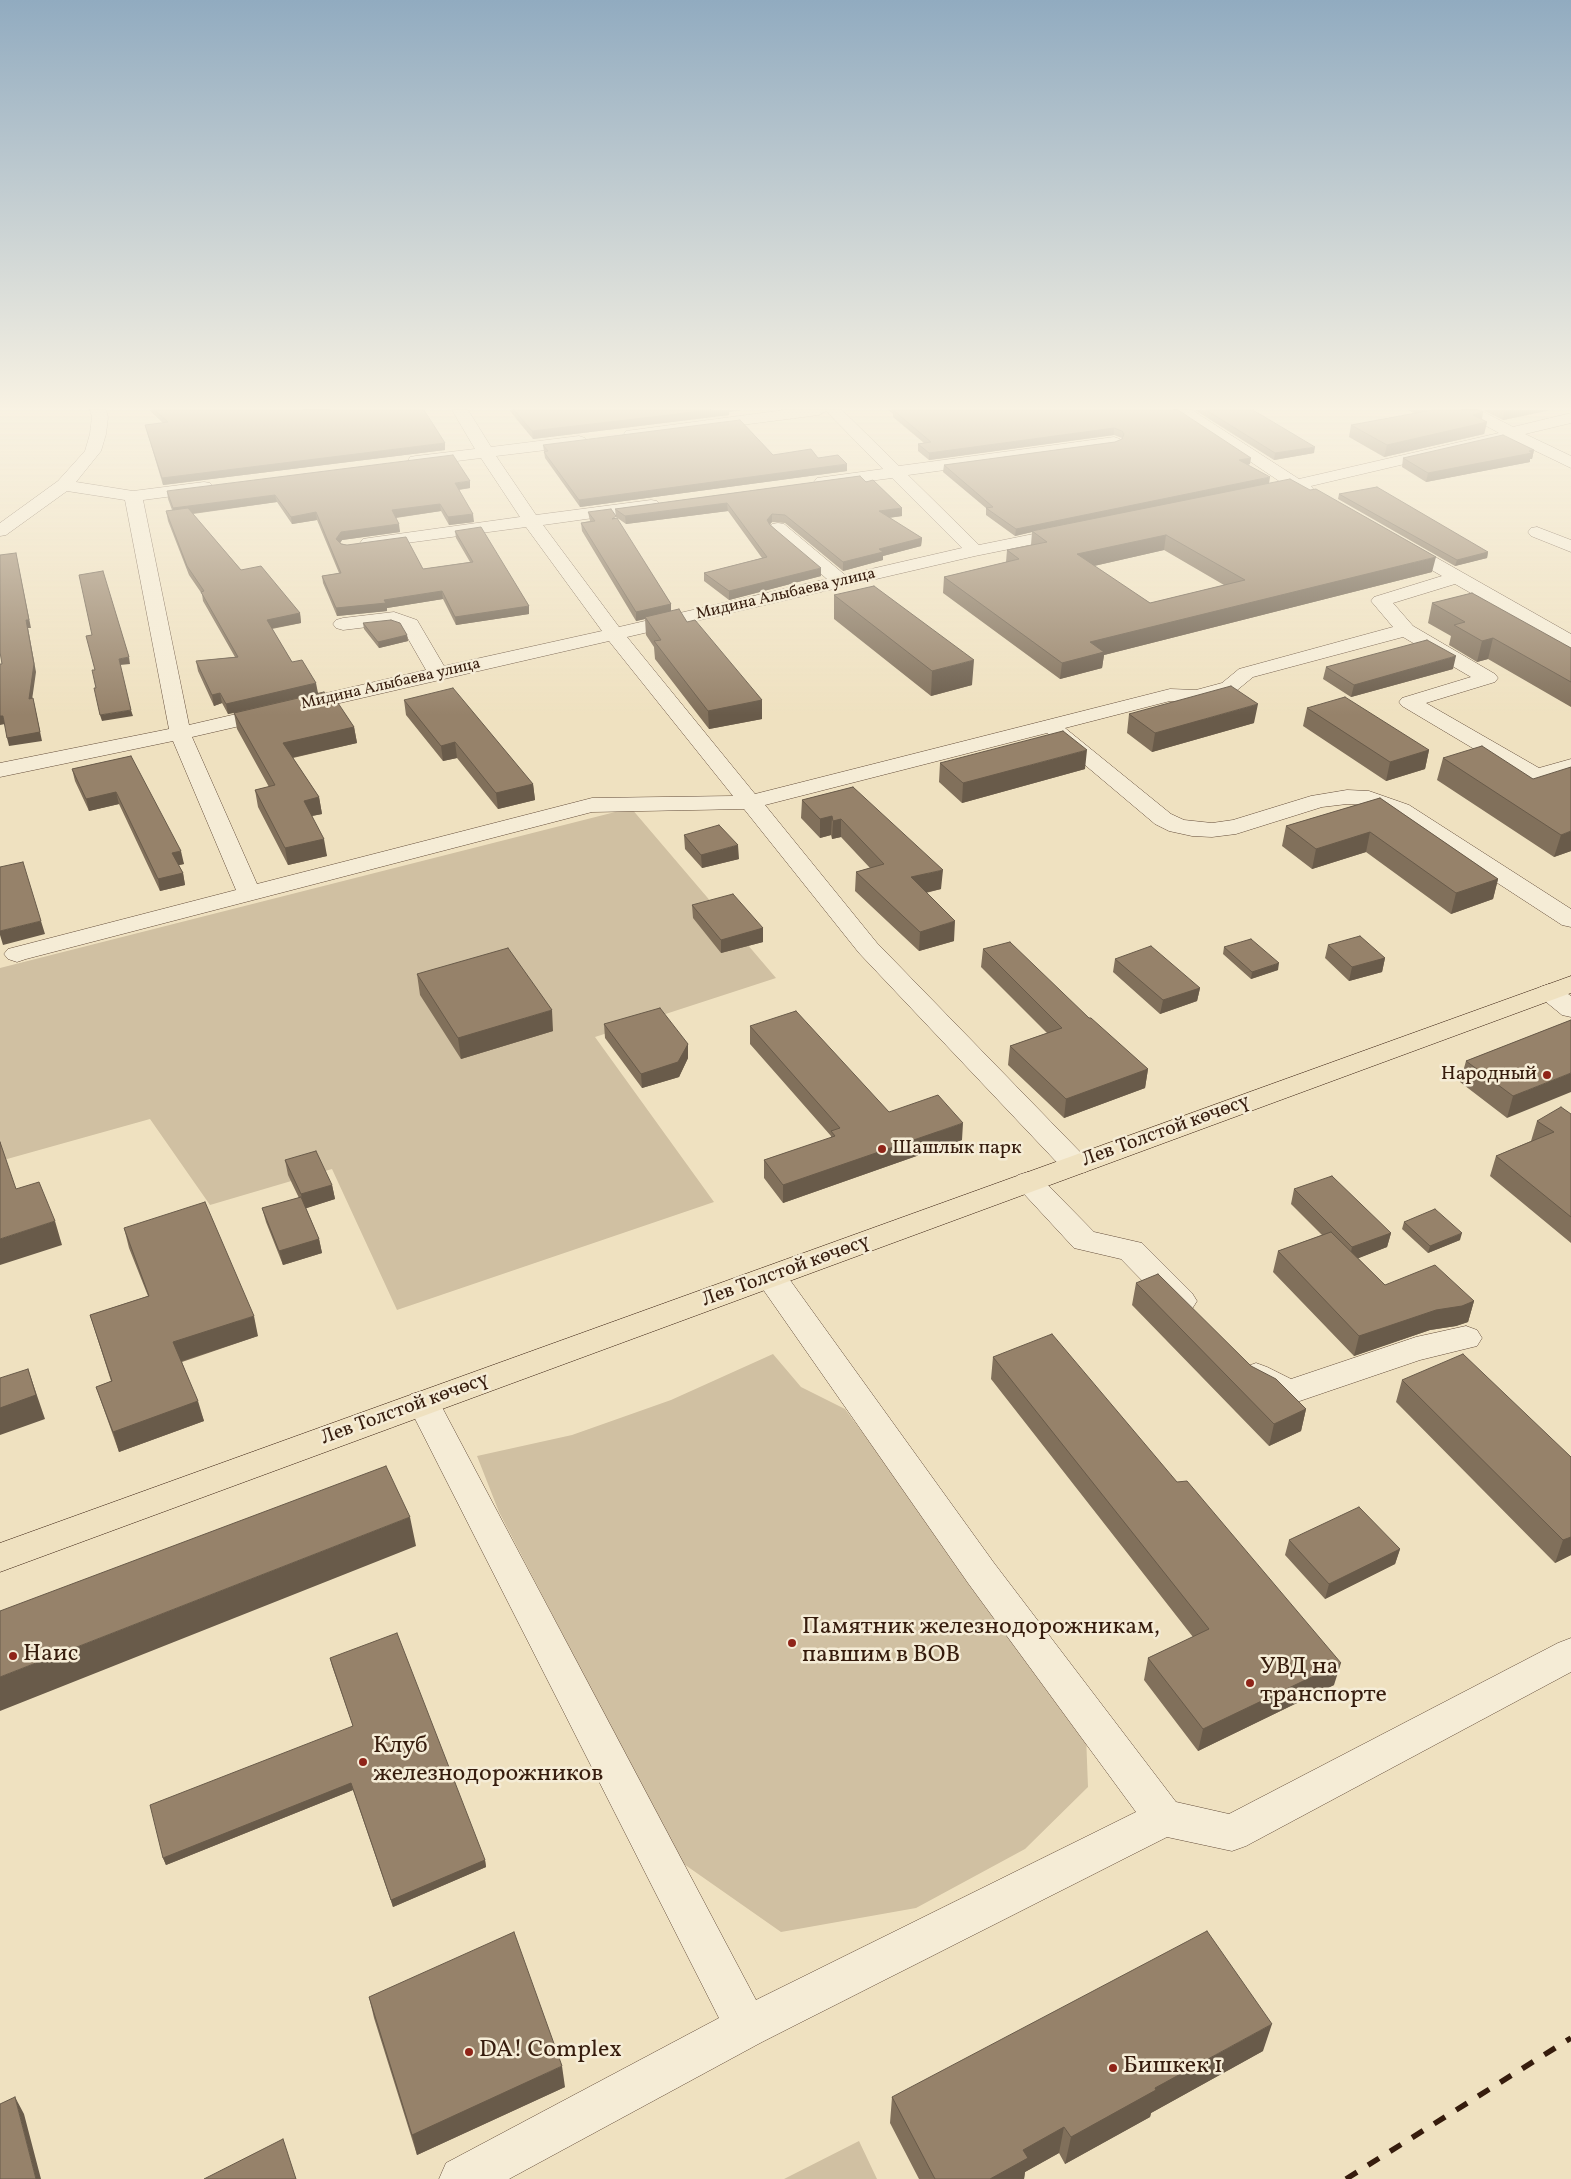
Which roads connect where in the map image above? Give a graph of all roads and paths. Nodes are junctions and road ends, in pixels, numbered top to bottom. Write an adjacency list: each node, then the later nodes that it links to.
1 (27, 512): 9 (street)
2 (136, 512): 23 (street)
3 (525, 512): 6 (street)
4 (599, 512): 6 (street)
5 (936, 512): 14 (street)
6 (531, 521): 12 (street); 19 (street)
7 (778, 528): 16 (street)
8 (1082, 529): 14 (street, Мидина Алыбаева улица)
9 (0, 531)
10 (1537, 532): 13 (street)
11 (1390, 538): 15 (street)
12 (348, 546)
13 (1571, 547)
14 (975, 551): 16 (street, Мидина Алыбаева улица)
15 (1458, 577): 18 (street); 20 (street)
16 (842, 582): 19 (street, Мидина Алыбаева улица)
17 (343, 624): 21 (street)
18 (1406, 630): 22 (street); 24 (street)
19 (615, 635): 21 (street, Мидина Алыбаева улица); 26 (street)
20 (1571, 642)
21 (439, 674): 23 (street, Мидина Алыбаева улица)
22 (1048, 726): 26 (street); 28 (street)
23 (180, 732): 25 (street, Мидина Алыбаева улица); 27 (street)
24 (1571, 766)
25 (0, 770)
26 (751, 802): 27 (street); 31 (street)
27 (249, 893): 29 (street)
28 (1571, 920)
29 (17, 954)
30 (1564, 995): 31 (main road, Лев Толстой көчөсү)
31 (1076, 1165): 32 (main road, Лев Толстой көчөсү)
32 (1028, 1182): 33 (main road, Лев Толстой көчөсү); 34 (street)
33 (771, 1278): 37 (main road, Лев Толстой көчөсү); 40 (street)
34 (1198, 1318)
35 (1466, 1338): 36 (street)
36 (1239, 1358)
37 (423, 1404): 38 (main road, Лев Толстой көчөсү); 41 (street)
38 (0, 1558)
39 (1571, 1654): 40 (street)
40 (1164, 1818): 41 (street)
41 (747, 2027): 42 (street)
42 (462, 2179)

